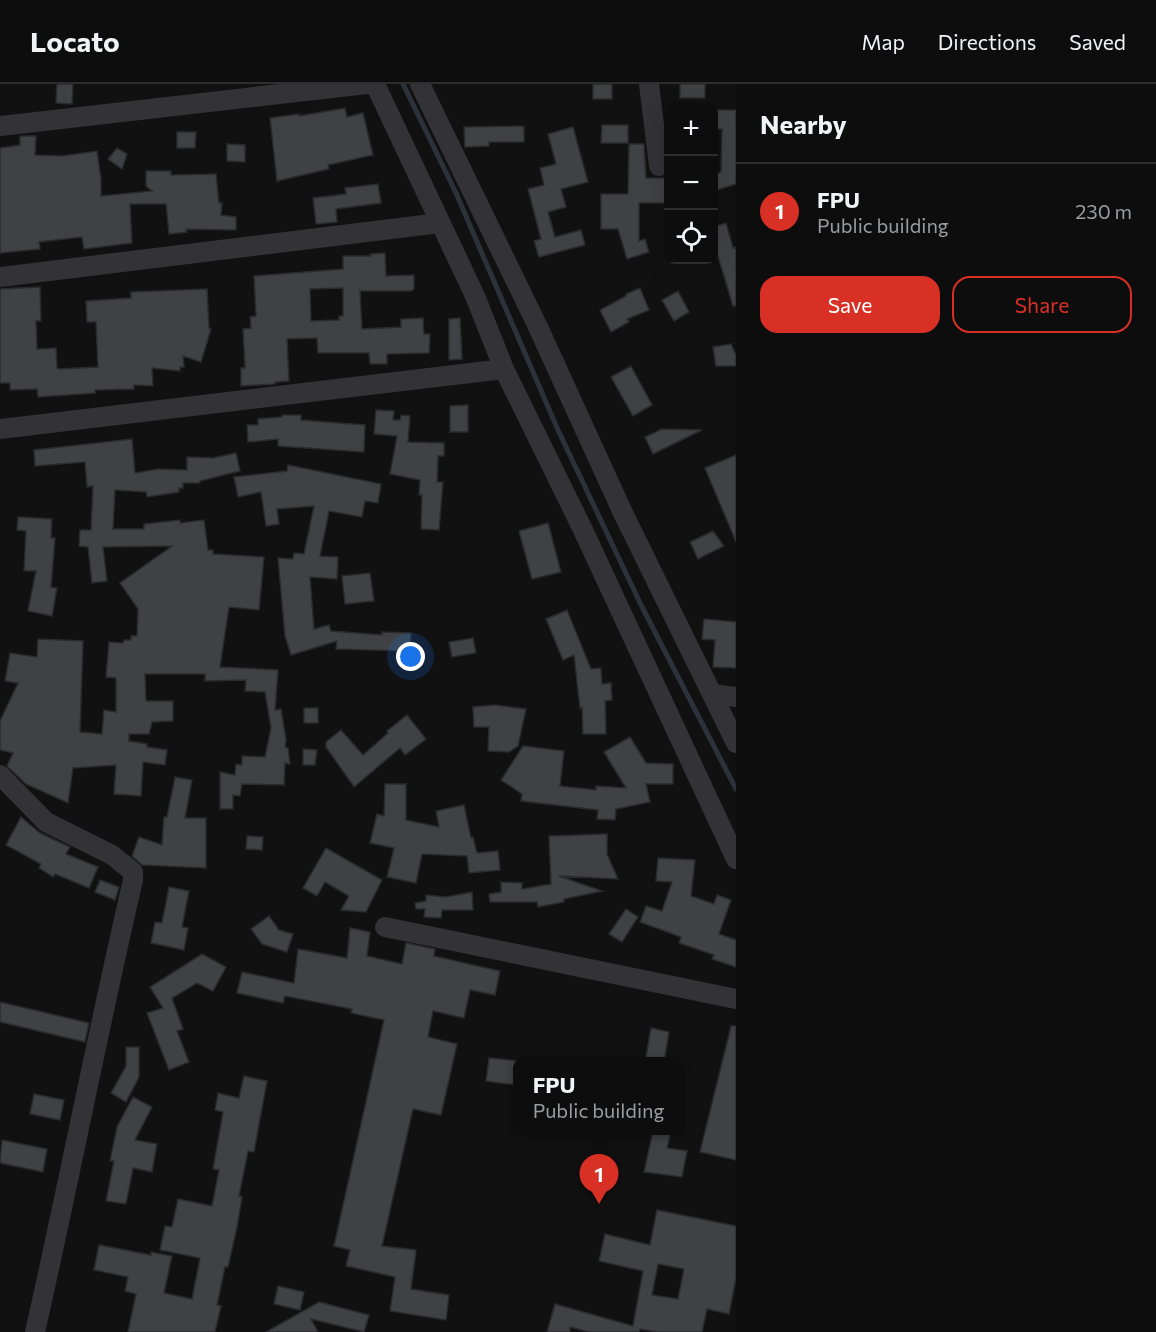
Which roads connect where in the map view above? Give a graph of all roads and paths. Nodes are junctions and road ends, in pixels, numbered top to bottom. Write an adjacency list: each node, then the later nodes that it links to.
1 (367, 84): 5 (street)
2 (375, 84): 7 (street)
3 (420, 84): 11 (street)
4 (649, 84): 6 (street)
5 (0, 126)
6 (659, 166)
7 (440, 223): 8 (street); 9 (street)
8 (0, 277)
9 (504, 369): 10 (street); 15 (street)
10 (0, 429)
11 (713, 694): 12 (street); 13 (street)
12 (736, 697)
13 (736, 743)
14 (0, 775): 18 (street)
15 (736, 859)
16 (384, 927): 17 (street)
17 (736, 999)
18 (35, 1332)

